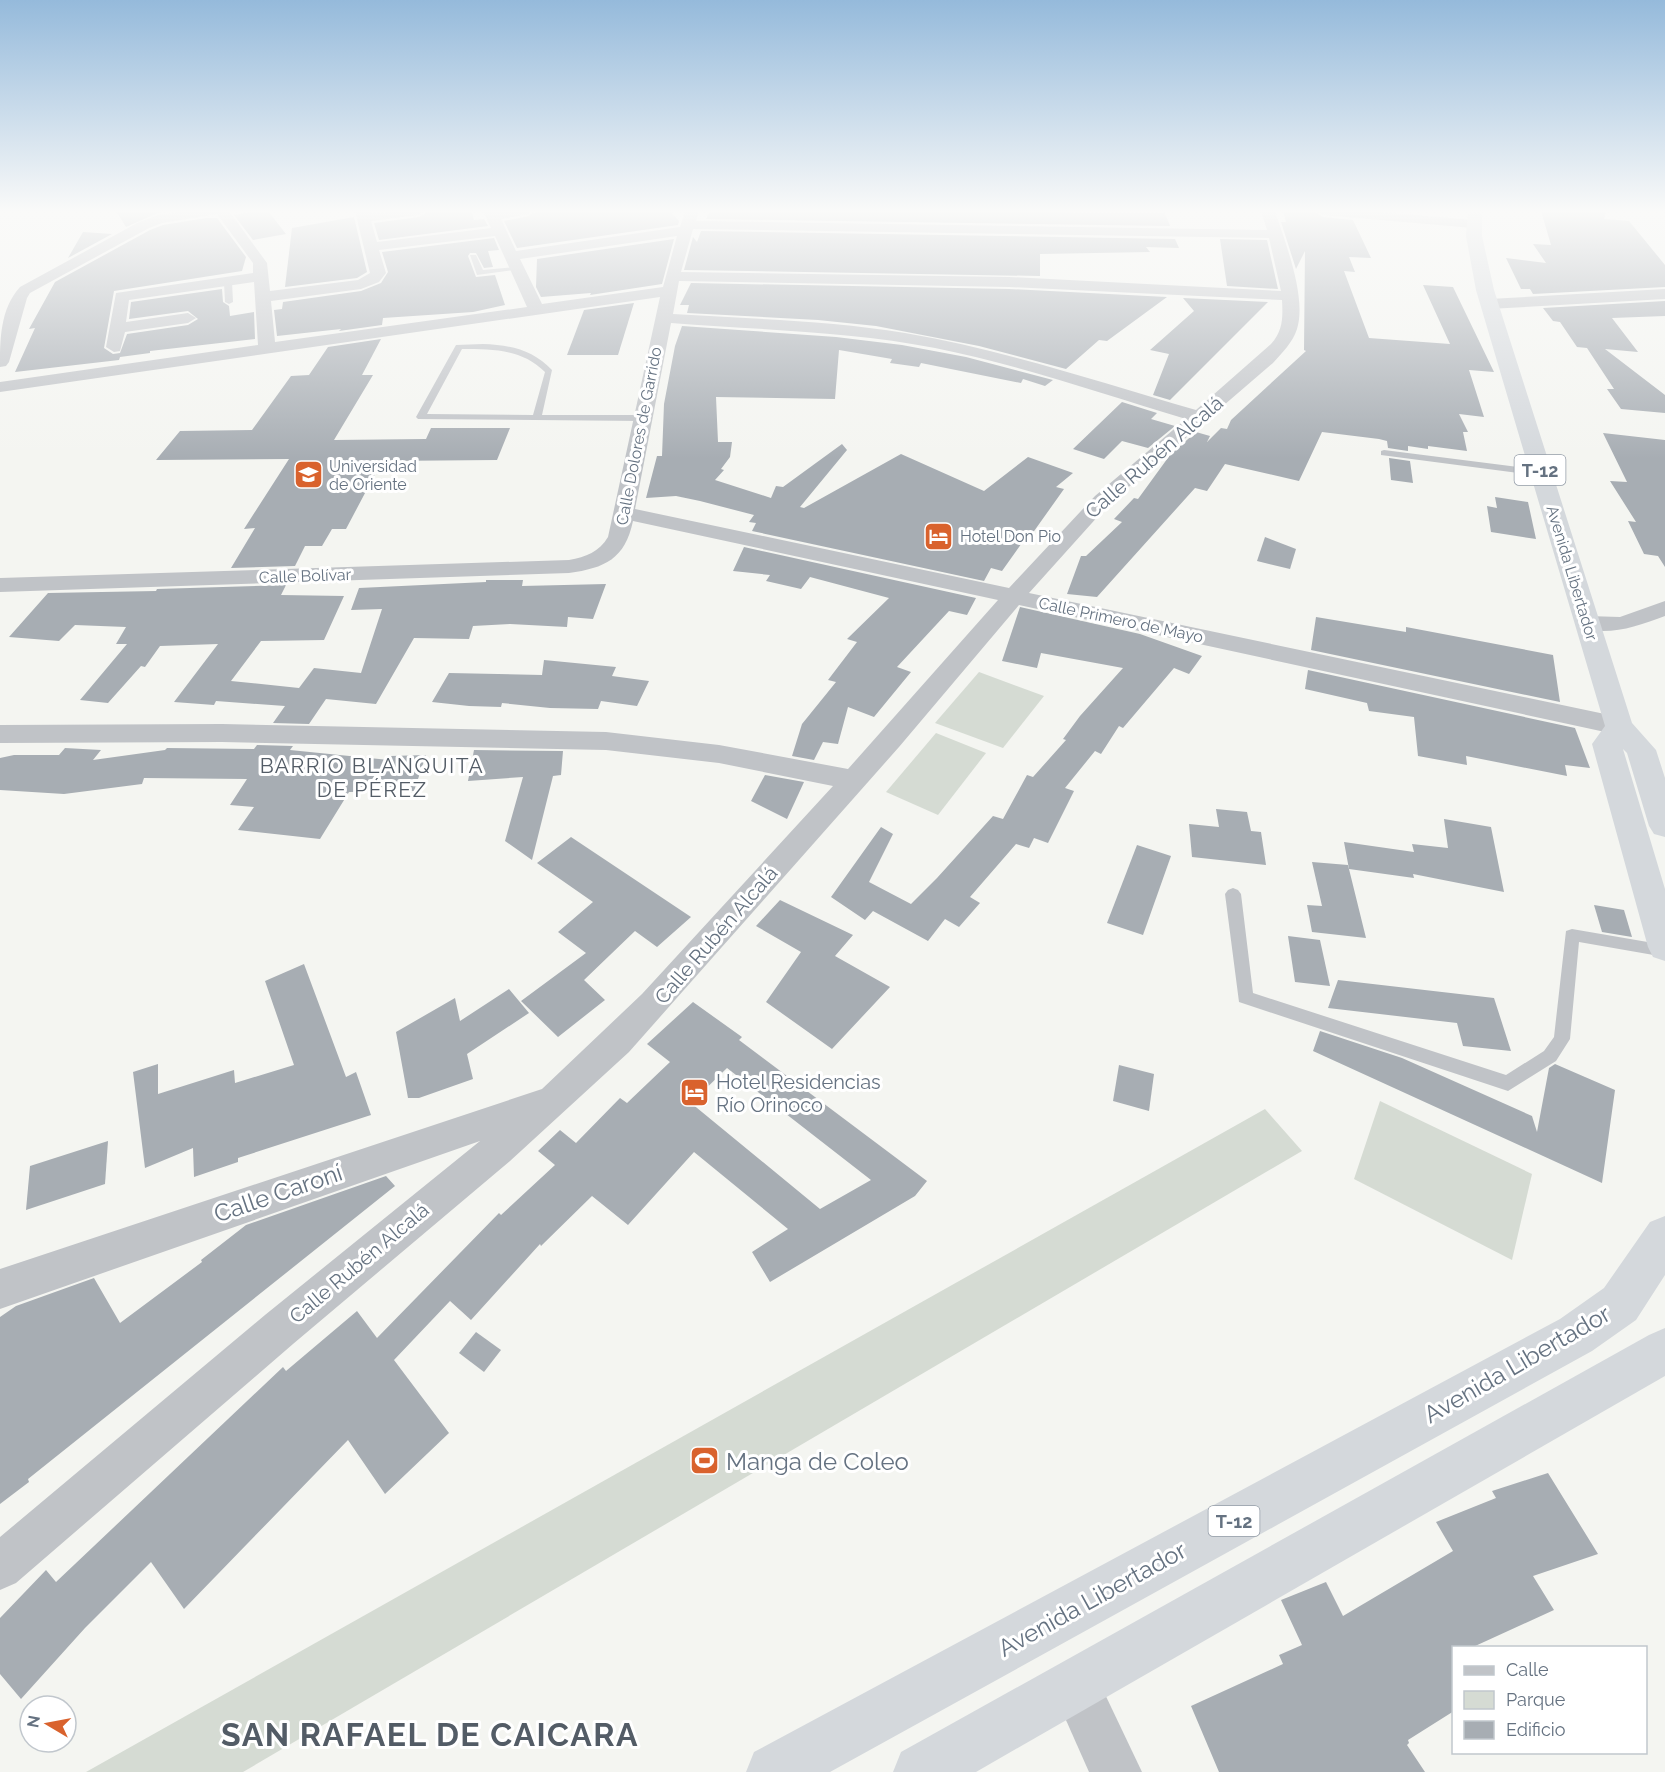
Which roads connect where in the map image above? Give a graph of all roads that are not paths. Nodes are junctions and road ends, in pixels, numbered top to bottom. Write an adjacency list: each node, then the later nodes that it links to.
1 (22, 294): 22 (street)
2 (139, 294): 19 (street)
3 (229, 294): 14 (lane)
4 (262, 294): 13 (street)
5 (286, 294): 13 (street)
6 (529, 294): 16 (street)
7 (621, 294): 16 (street)
8 (669, 294): 18 (street, Calle Dolores de Garrido)
9 (1244, 294): 12 (street)
10 (1486, 294): 15 (highway, Avenida Libertador / T-12)
11 (1665, 294): 15 (street)
12 (1290, 296): 25 (street, Calle Rubén Alcalá)
13 (262, 297): 21 (street)
14 (229, 302)
15 (1489, 304): 28 (highway, Avenida Libertador / T-12)
16 (537, 310): 21 (street)
17 (188, 318): 19 (street)
18 (663, 318): 25 (street); 26 (street, Calle Dolores de Garrido)
19 (117, 328): 20 (street)
20 (114, 347)
21 (267, 349): 23 (street)
22 (0, 362)
23 (0, 387)
24 (537, 417): 24 (lane); 26 (lane)
25 (1199, 417): 32 (street, Calle Rubén Alcalá)
26 (642, 418): 29 (street, Calle Dolores de Garrido)
27 (1384, 453): 28 (lane)
28 (1541, 473): 34 (highway, Avenida Libertador / T-12)
29 (623, 513): 30 (street, Calle Dolores de Garrido); 32 (street, Calle Primero de Mayo)
30 (608, 555): 31 (street, Calle Bolívar)
31 (0, 585)
32 (1014, 597): 35 (street, Calle Primero de Mayo); 37 (street, Calle Rubén Alcalá)
33 (1665, 608): 34 (street)
34 (1587, 623): 35 (highway, Avenida Libertador / T-12)
35 (1619, 726): 38 (highway, Avenida Libertador / T-12); 40 (highway)
36 (0, 734): 37 (street)
37 (854, 780): 41 (street, Calle Rubén Alcalá)
38 (1665, 826)
39 (1233, 894): 40 (lane)
40 (1665, 949)
41 (557, 1098): 43 (street, Calle Caroní); 45 (street, Calle Rubén Alcalá)
42 (1665, 1237): 47 (highway, Avenida Libertador / T-12)
43 (0, 1289)
44 (1665, 1351): 46 (highway)
45 (0, 1567)
46 (1076, 1684): 48 (highway); 49 (street)
47 (774, 1772)
48 (921, 1772)
49 (1116, 1772)

